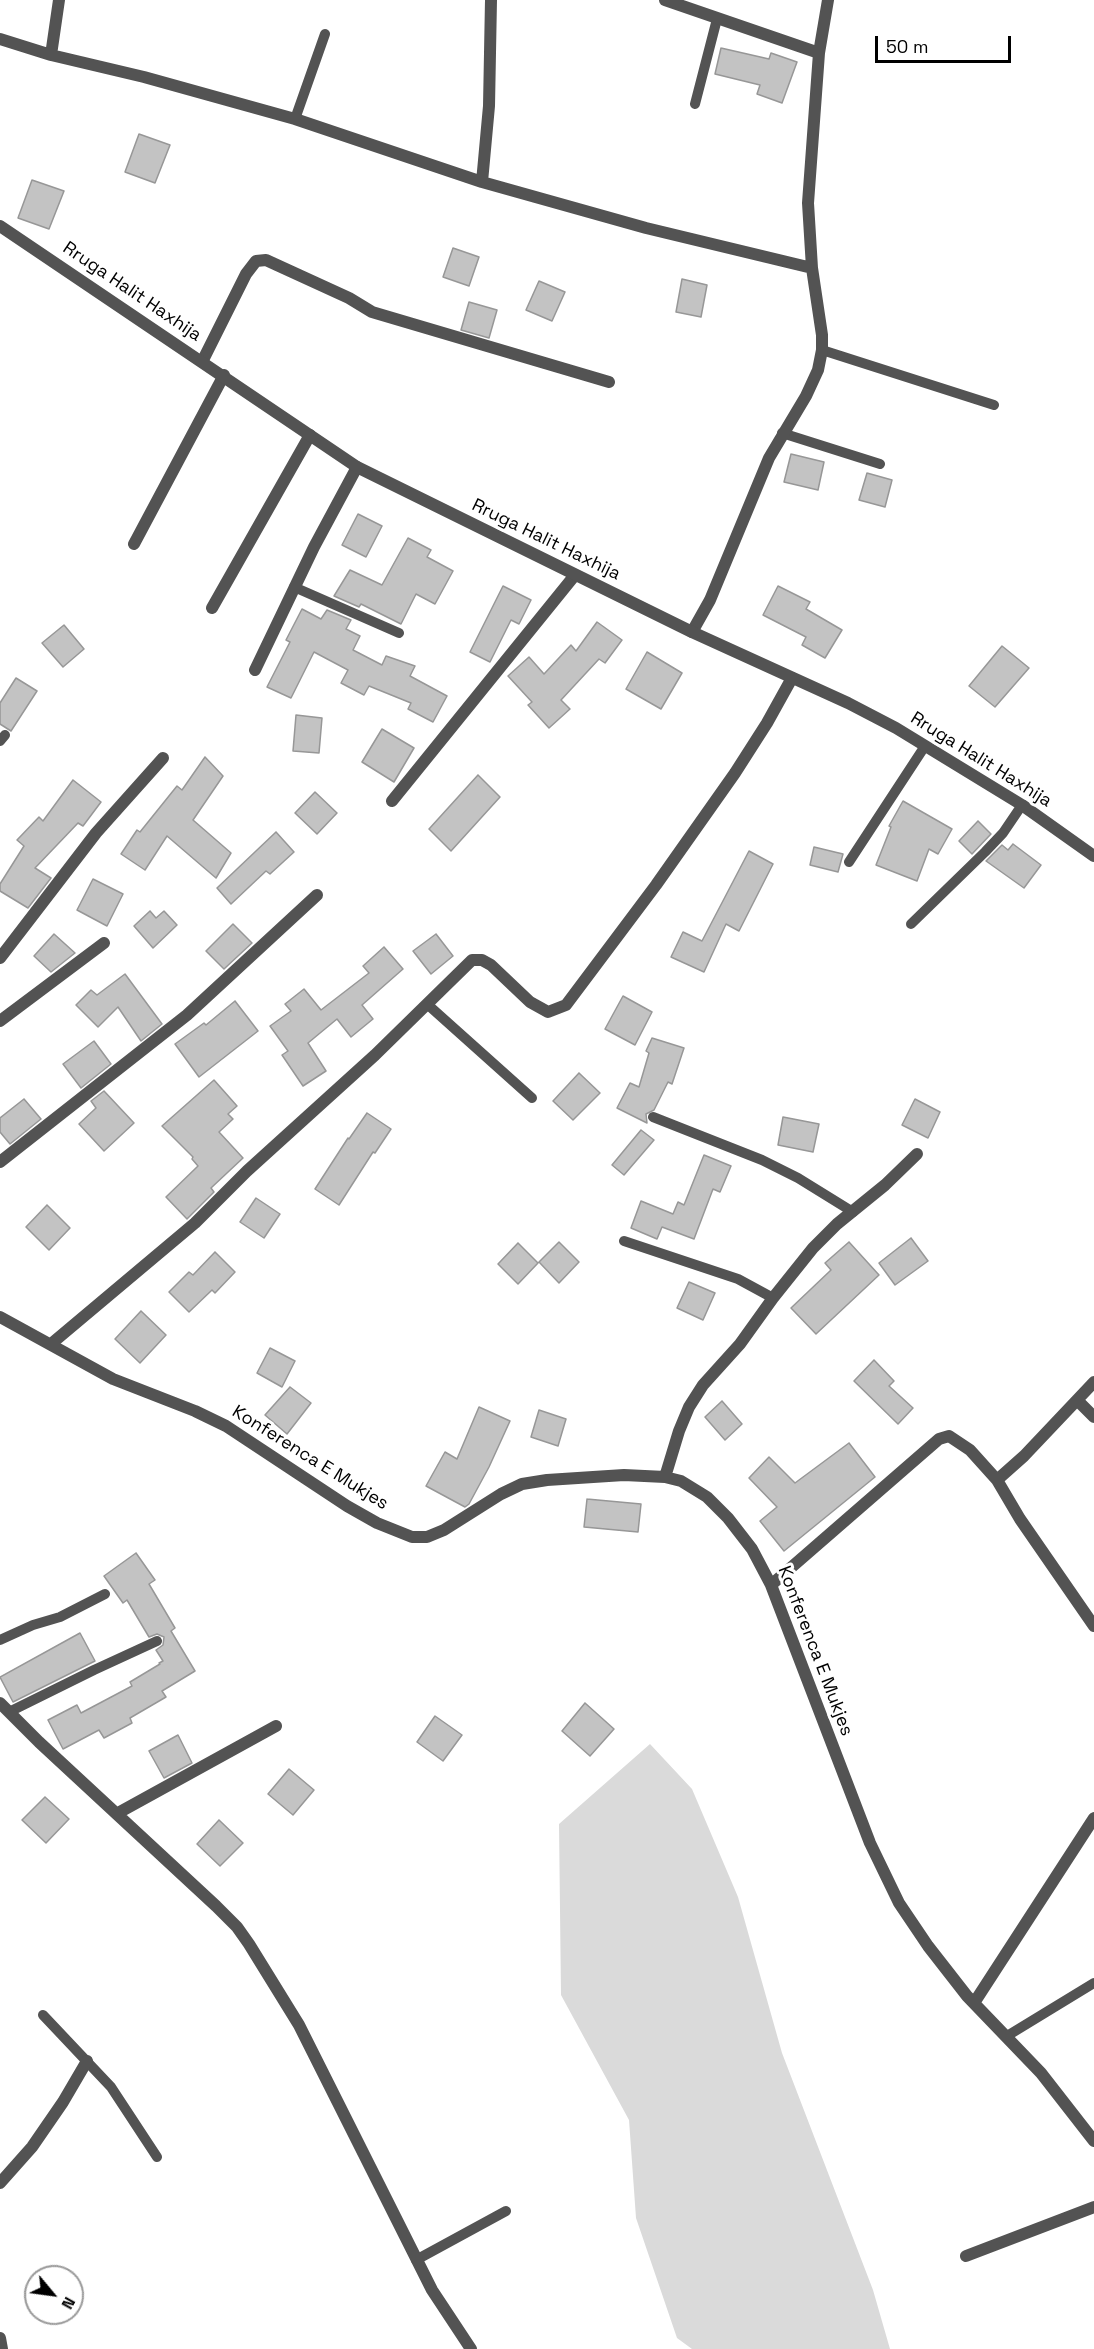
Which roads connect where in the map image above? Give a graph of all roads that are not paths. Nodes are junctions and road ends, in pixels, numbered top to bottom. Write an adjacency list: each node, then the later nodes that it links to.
1 (60, 0): 9 (street)
2 (491, 0): 12 (street)
3 (665, 0): 5 (street)
4 (828, 0): 8 (street)
5 (717, 19): 8 (street); 10 (lane)
6 (325, 34): 11 (lane)
7 (0, 39): 9 (street)
8 (819, 53): 14 (street)
9 (51, 55): 11 (street)
10 (695, 104)
11 (295, 119): 12 (street)
12 (482, 182): 14 (street)
13 (0, 225): 16 (street, Rruga Halit Haxhija)
14 (812, 268): 15 (street)
15 (822, 350): 19 (lane); 20 (street)
16 (203, 360): 17 (street, Rruga Halit Haxhija); 18 (street)
17 (224, 375): 21 (street, Rruga Halit Haxhija); 24 (street)
18 (609, 382)
19 (993, 405)
20 (782, 433): 22 (lane); 28 (street)
21 (310, 435): 23 (street, Rruga Halit Haxhija); 27 (street)
22 (880, 465)
23 (357, 467): 25 (street, Rruga Halit Haxhija); 26 (street)
24 (134, 544)
25 (575, 575): 28 (street, Rruga Halit Haxhija); 34 (street)
26 (294, 587): 29 (lane); 30 (street)
27 (212, 608)
28 (692, 632): 31 (street, Rruga Halit Haxhija)
29 (399, 633)
30 (255, 669)
31 (792, 678): 32 (street, Rruga Halit Haxhija); 42 (street)
32 (925, 746): 35 (street, Rruga Halit Haxhija); 37 (lane)
33 (163, 758): 41 (street)
34 (393, 801)
35 (1022, 805): 36 (street, Rruga Halit Haxhija); 39 (lane)
36 (1094, 856)
37 (849, 862)
38 (317, 895): 47 (street)
39 (911, 924)
40 (104, 943): 43 (street)
41 (0, 958)
42 (427, 1004): 44 (lane); 52 (street)
43 (0, 1021)
44 (532, 1098)
45 (653, 1117): 48 (lane)
46 (917, 1154): 48 (street)
47 (0, 1162)
48 (854, 1212): 50 (street)
49 (624, 1240): 50 (lane)
50 (773, 1298): 56 (street)
51 (0, 1317): 52 (street, Konferenca E Mukjes)
52 (51, 1344): 56 (street, Konferenca E Mukjes)
53 (1094, 1382): 54 (street)
54 (1077, 1400): 55 (street); 57 (street)
55 (1094, 1417)
56 (665, 1477): 58 (street, Konferenca E Mukjes)
57 (998, 1480): 58 (street); 60 (street)
58 (771, 1585): 68 (street, Konferenca E Mukjes)
59 (105, 1594): 61 (lane)
60 (1094, 1626)
61 (0, 1640)
62 (157, 1641): 63 (lane)
63 (4, 1707): 65 (street)
64 (276, 1726): 65 (street)
65 (118, 1813): 78 (street)
66 (1094, 1818): 68 (street)
67 (1094, 1983): 70 (lane)
68 (974, 2003): 70 (street, Konferenca E Mukjes)
69 (43, 2015): 71 (lane)
70 (1006, 2036): 72 (street, Konferenca E Mukjes)
71 (87, 2061): 73 (lane); 74 (street)
72 (1094, 2141)
73 (157, 2157)
74 (0, 2183)
75 (1094, 2207): 77 (street)
76 (506, 2211): 78 (lane)
77 (966, 2256)
78 (416, 2260): 81 (street)
79 (0, 2338): 80 (street)
80 (2, 2349)
81 (471, 2349)

